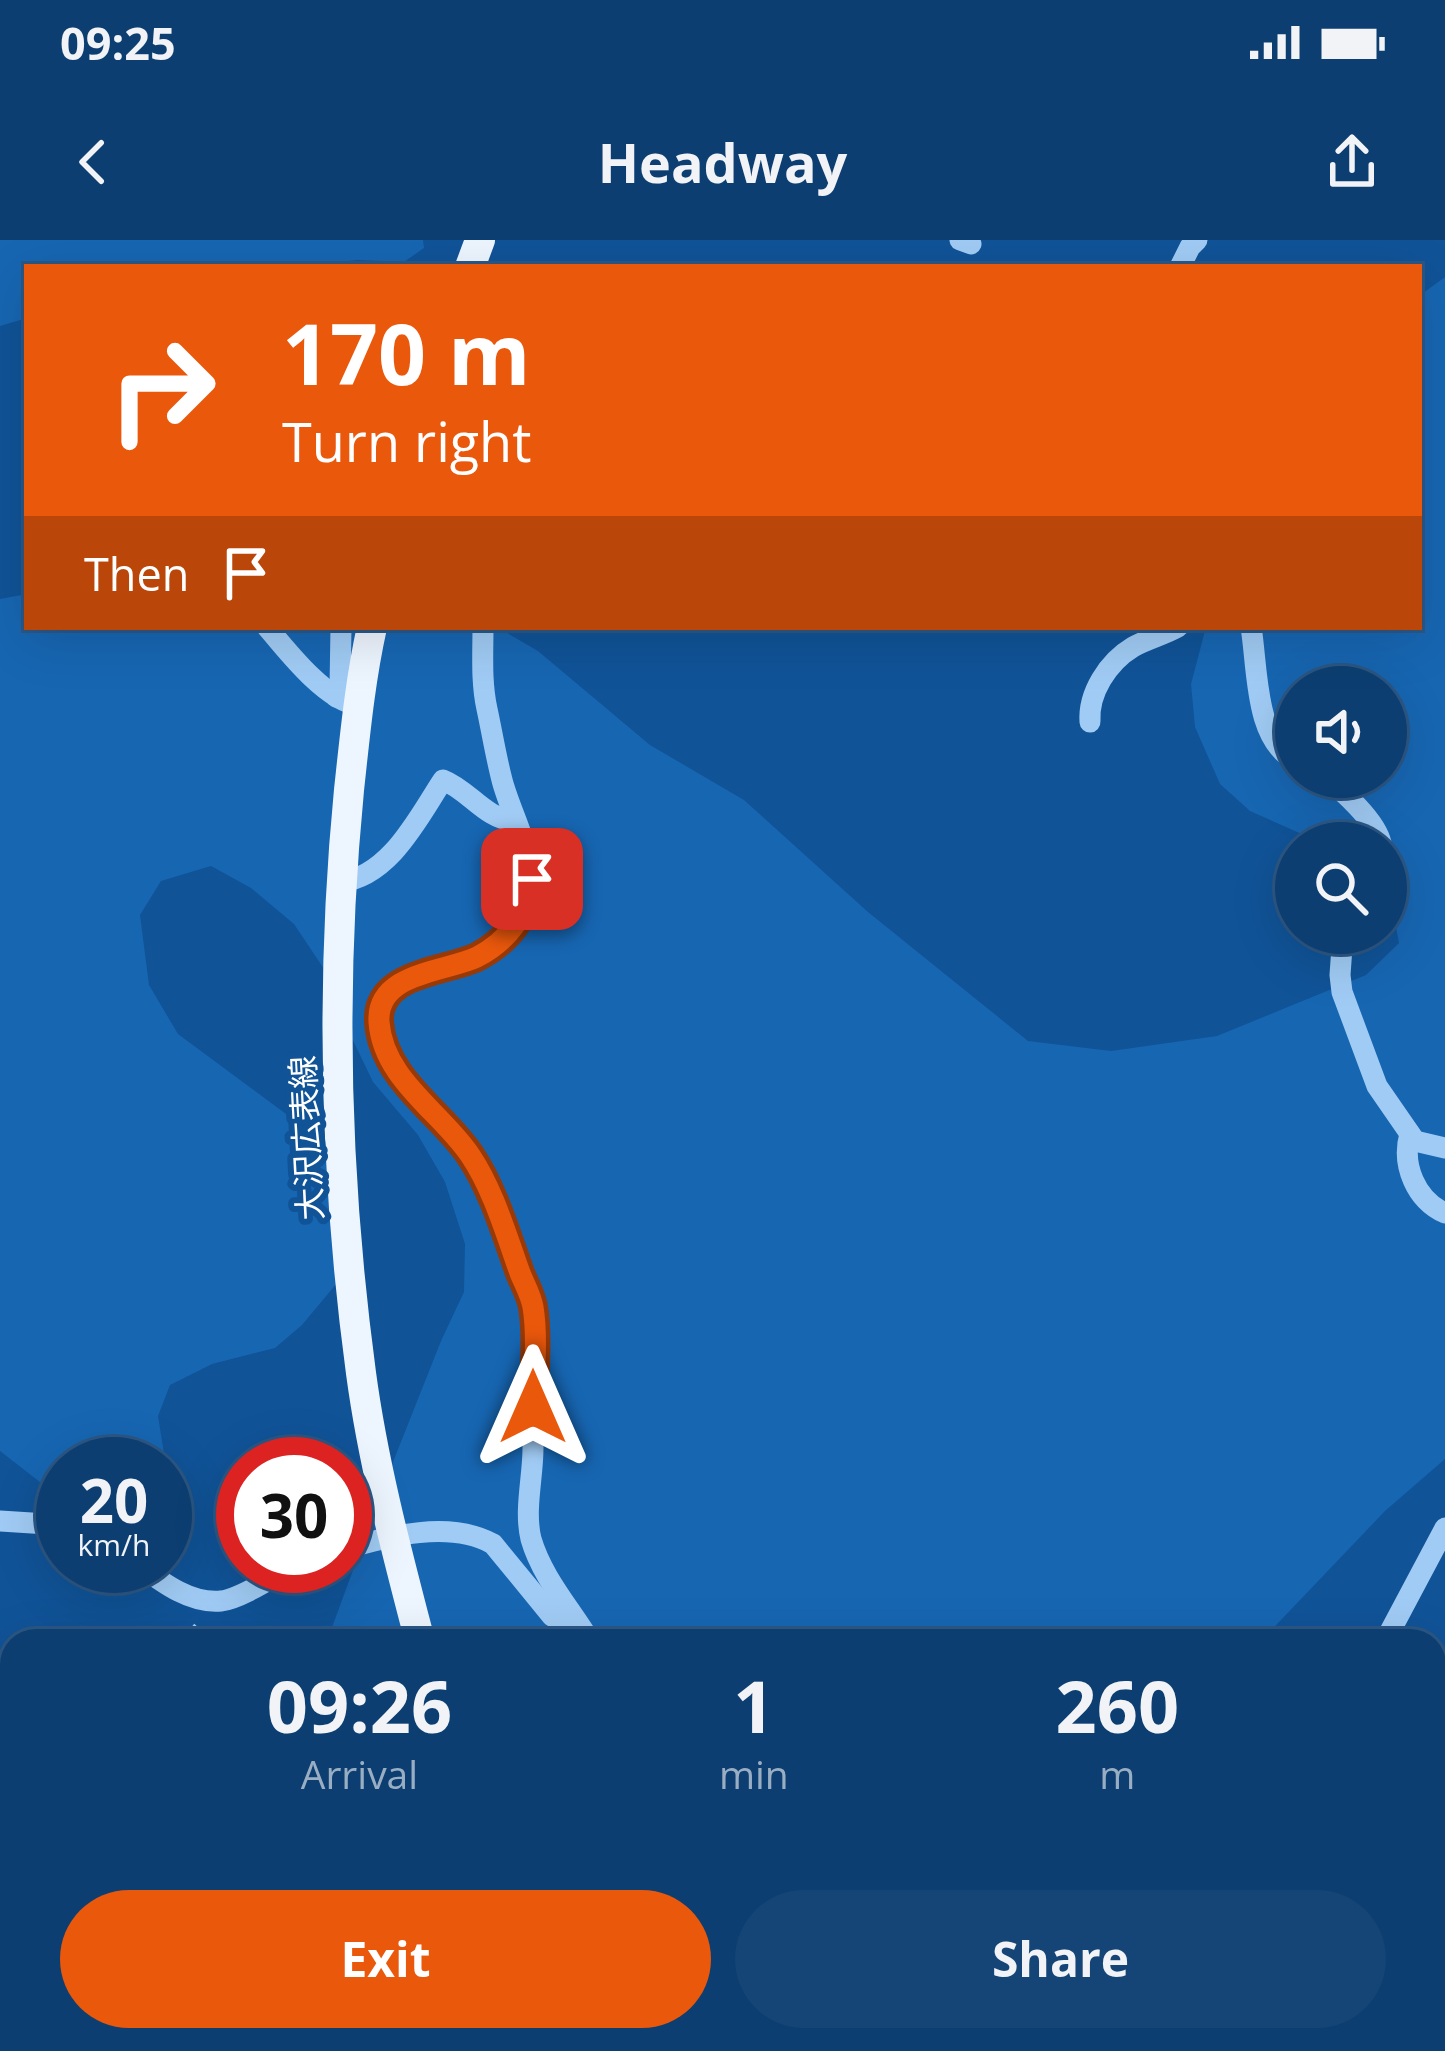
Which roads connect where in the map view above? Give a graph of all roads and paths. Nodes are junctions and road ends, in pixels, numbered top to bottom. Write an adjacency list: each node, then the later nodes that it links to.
1 (270, 630): 7 (street)
2 (341, 630): 7 (street)
3 (371, 630): 7 (main road, 大沢広表線)
4 (483, 630): 11 (street)
5 (1171, 630): 8 (street)
6 (1251, 630): 9 (street)
7 (347, 701): 13 (main road, 大沢広表線)
8 (1090, 722)
9 (1275, 744)
10 (1348, 798): 12 (street)
11 (514, 821): 13 (street); 26 (street)
12 (1369, 822)
13 (340, 882): 21 (main road, 大沢広表線)
14 (1342, 954): 15 (street)
15 (1410, 1134): 16 (street); 17 (street)
16 (1445, 1148)
17 (1445, 1213)
18 (0, 1521): 19 (street)
19 (36, 1523)
20 (1445, 1528): 30 (street)
21 (393, 1535): 22 (street); 26 (street); 28 (main road, 大沢広表線)
22 (372, 1541)
23 (187, 1593): 25 (street)
24 (242, 1593): 25 (street)
25 (210, 1600): 27 (path)
26 (574, 1620): 29 (street)
27 (193, 1629)
28 (417, 1629)
29 (581, 1629)
30 (1391, 1629)

